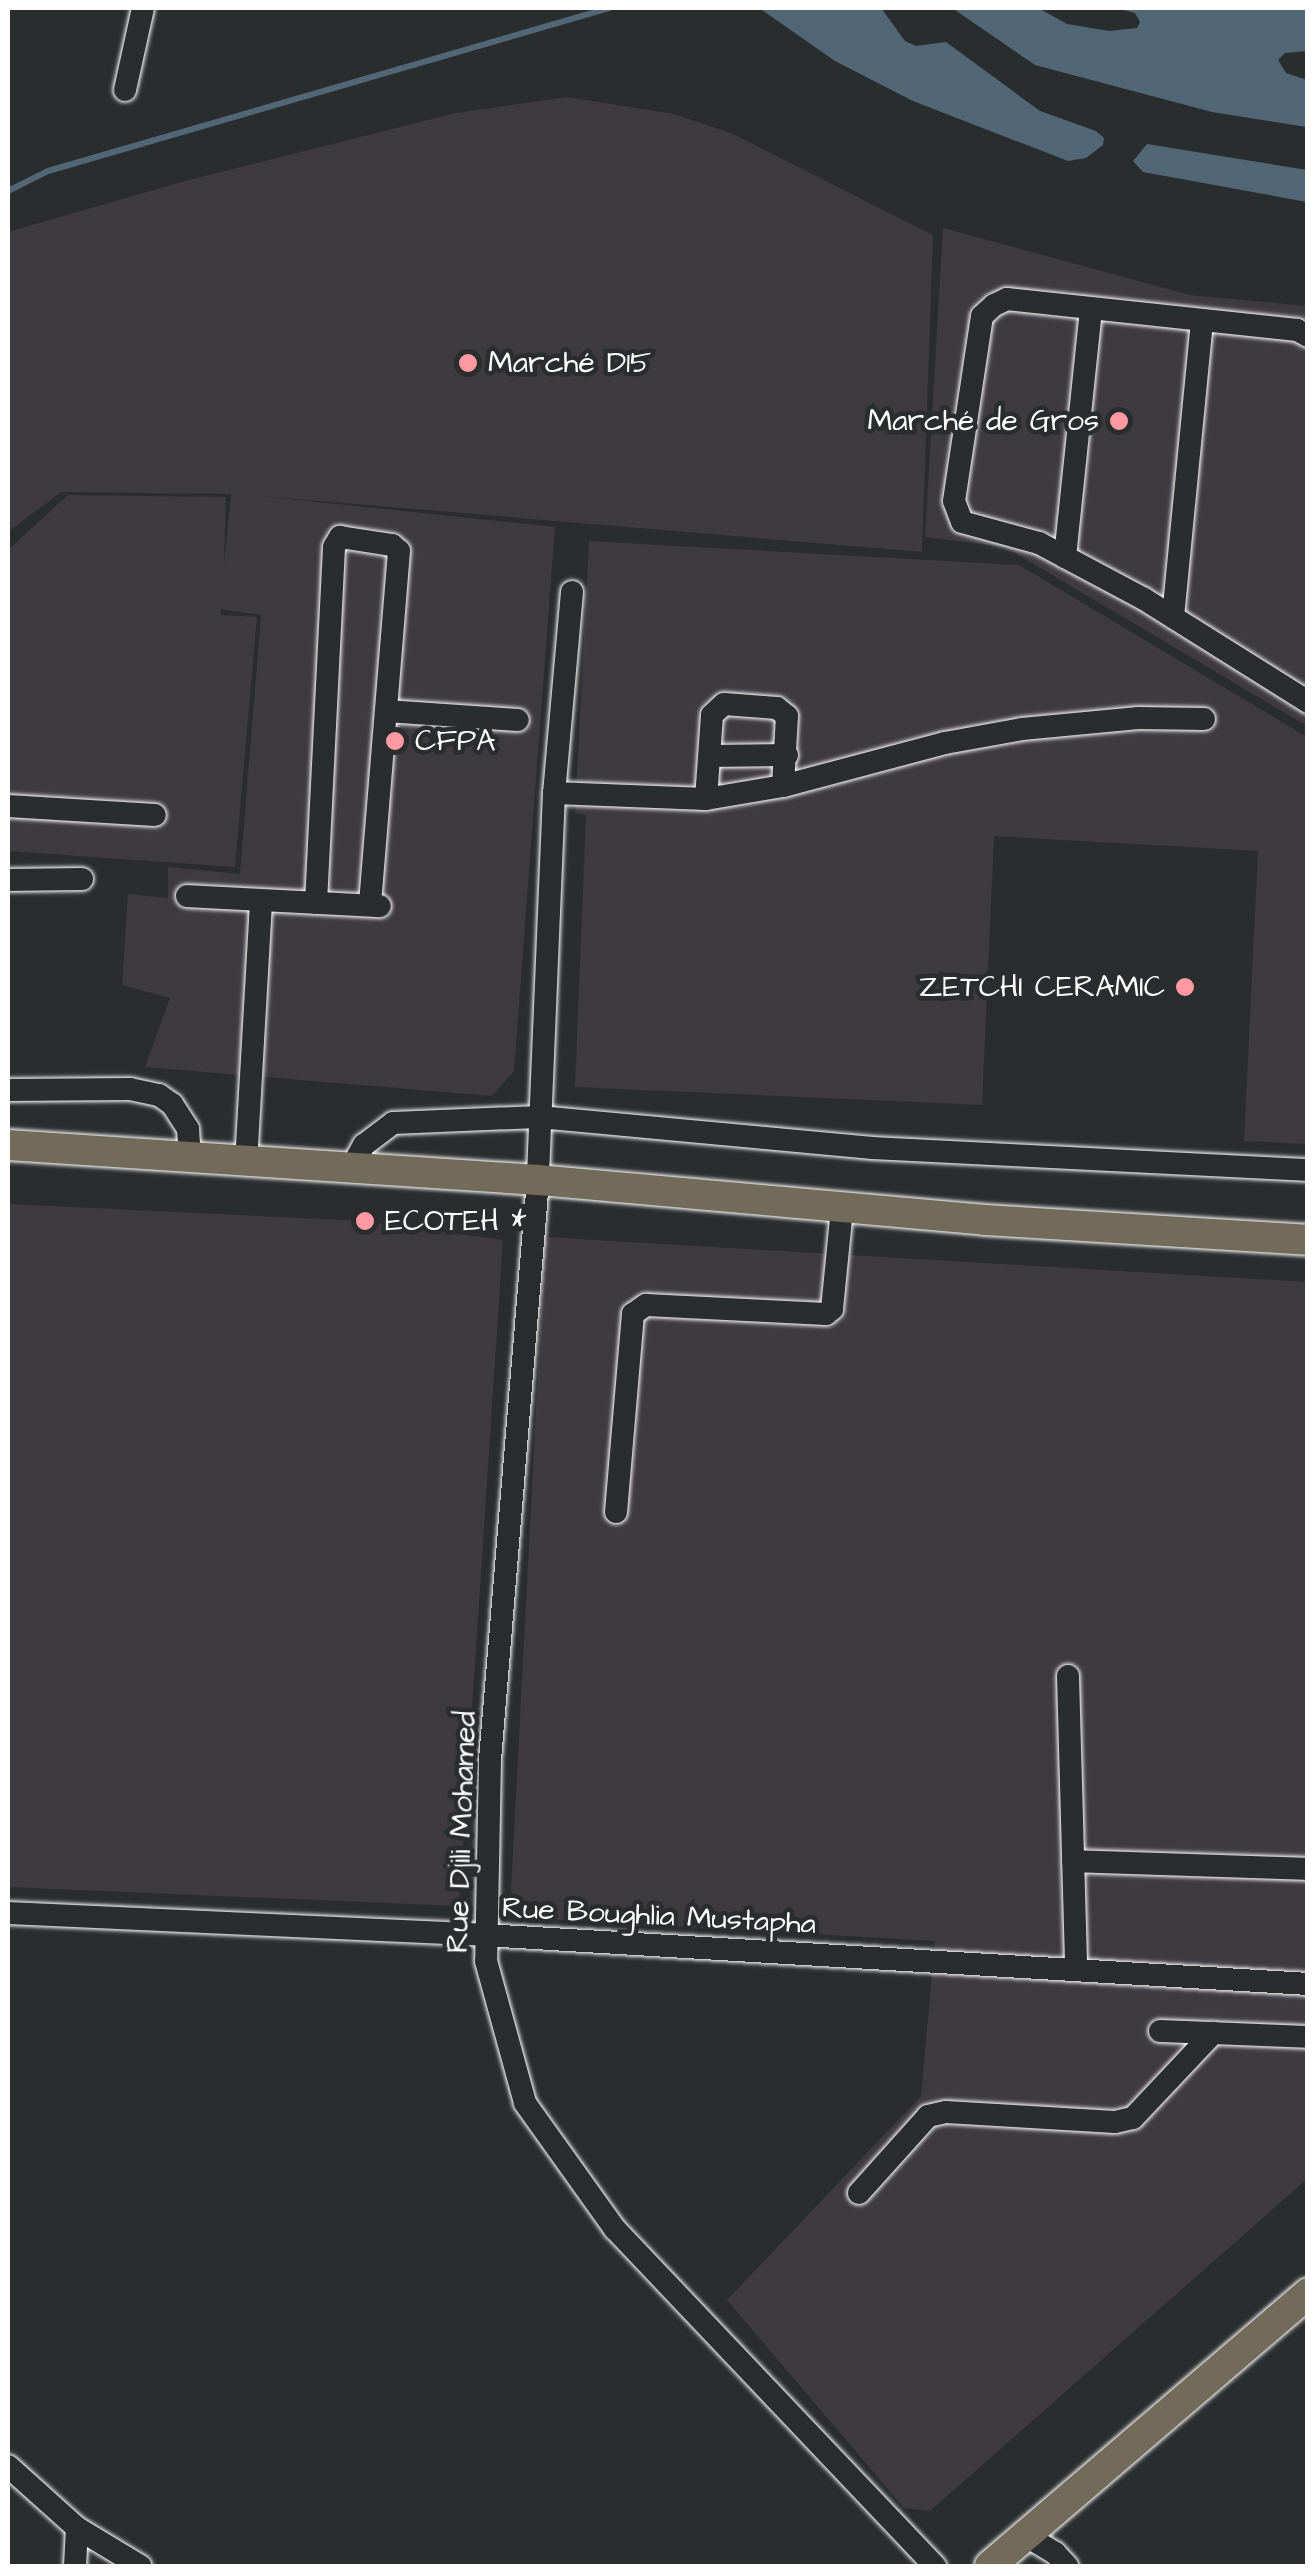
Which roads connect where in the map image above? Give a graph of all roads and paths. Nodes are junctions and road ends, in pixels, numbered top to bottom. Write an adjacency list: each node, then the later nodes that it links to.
1 (144, 8): 2 (street)
2 (125, 90)
3 (1091, 308): 4 (street); 6 (street); 6 (street)
4 (1202, 320): 5 (street); 8 (street)
5 (1308, 336)
6 (1065, 557): 8 (street)
7 (572, 592): 16 (street, Rue Djili Mohamed)
8 (1173, 617): 9 (street)
9 (1308, 702)
10 (386, 711): 12 (street); 24 (street); 24 (street)
11 (1204, 719): 15 (street)
12 (518, 720)
13 (787, 755): 14 (street); 14 (street); 15 (street)
14 (710, 756): 17 (street)
15 (784, 786): 17 (street)
16 (554, 793): 17 (street); 26 (street, Rue Djili Mohamed)
17 (706, 799)
18 (8, 806): 19 (street)
19 (155, 815)
20 (8, 880): 21 (street)
21 (82, 880)
22 (187, 896): 23 (street)
23 (261, 900): 24 (street); 29 (street)
24 (316, 903)
25 (8, 1090): 28 (street)
26 (539, 1117): 30 (street); 31 (street); 32 (street, Rue Djili Mohamed)
27 (8, 1145): 28 (main road)
28 (190, 1159): 29 (main road)
29 (246, 1163): 30 (main road)
30 (350, 1170): 32 (main road)
31 (1308, 1170)
32 (538, 1180): 33 (main road); 40 (street, Rue Djili Mohamed)
33 (842, 1208): 34 (main road); 35 (street)
34 (1308, 1240)
35 (616, 1512)
36 (1068, 1676): 37 (street)
37 (1073, 1860): 38 (street); 41 (street)
38 (1308, 1869)
39 (8, 1914): 40 (street, Rue Boughlia Mustapha)
40 (484, 1936): 41 (street, Rue Boughlia Mustapha); 53 (street, Rue Djili Mohamed)
41 (1076, 1970): 42 (street, Rue Boughlia Mustapha)
42 (1308, 1984)
43 (1160, 2031): 44 (street)
44 (1213, 2034): 45 (street); 46 (street)
45 (1308, 2037)
46 (859, 2193)
47 (1308, 2293): 50 (main road)
48 (8, 2466): 49 (street)
49 (77, 2528): 51 (street); 52 (street)
50 (1025, 2535): 54 (main road); 55 (street)
51 (74, 2566)
52 (140, 2566)
53 (934, 2566)
54 (990, 2566)
55 (1067, 2566)

